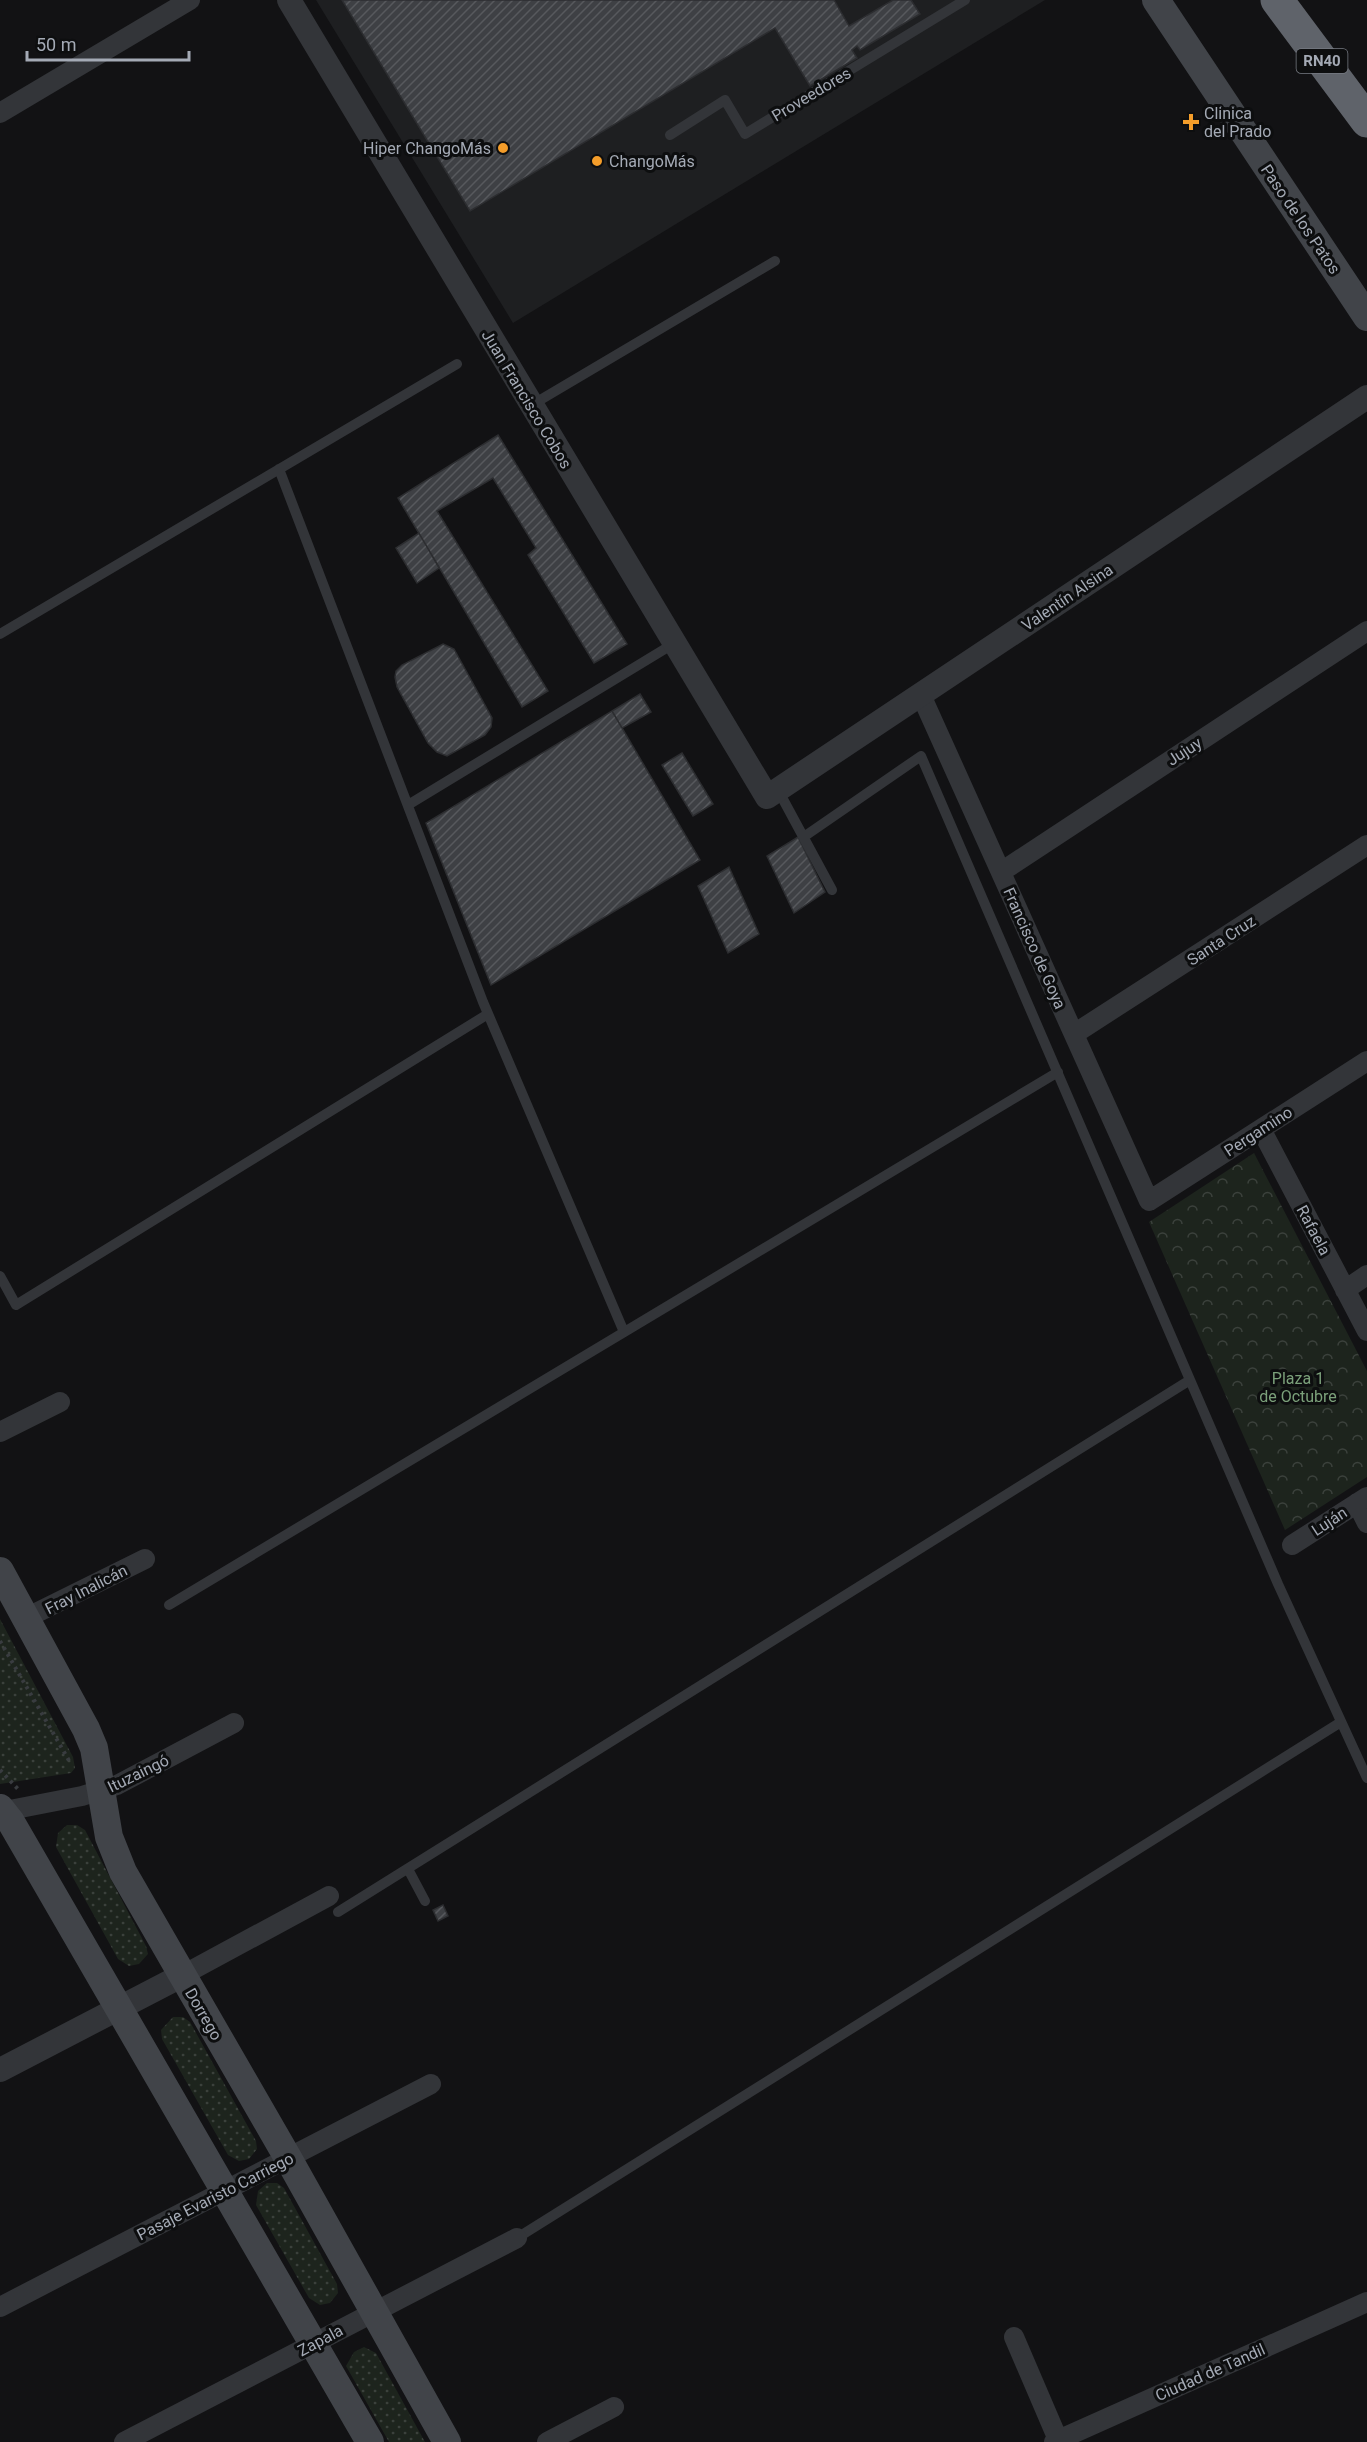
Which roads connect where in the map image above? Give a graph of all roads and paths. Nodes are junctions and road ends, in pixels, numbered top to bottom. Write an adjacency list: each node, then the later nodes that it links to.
1 (190, 0): 6 (street)
2 (289, 0): 13 (street, Juan Francisco Cobos)
3 (965, 0): 8 (lane, Proveedores)
4 (1156, 0): 10 (main road, Paso de los Patos)
5 (1277, 0): 7 (highway, RN40)
6 (0, 113)
7 (1367, 121)
8 (670, 135)
9 (775, 261): 13 (lane)
10 (1367, 317)
11 (457, 364): 14 (lane)
12 (1367, 397): 18 (street, Valentín Alsina)
13 (530, 406): 17 (street, Juan Francisco Cobos)
14 (279, 470): 16 (lane); 20 (lane)
15 (1367, 630): 23 (street, Jujuy)
16 (0, 634)
17 (674, 644): 19 (street, Juan Francisco Cobos); 20 (lane)
18 (921, 695): 19 (street, Valentín Alsina); 23 (street, Francisco de Goya)
19 (772, 794): 21 (lane)
20 (408, 805): 25 (lane)
21 (805, 836): 24 (lane); 28 (lane)
22 (1367, 845): 26 (street, Santa Cruz)
23 (1001, 872): 26 (street, Francisco de Goya)
24 (832, 890)
25 (488, 1014): 32 (lane); 35 (lane)
26 (1074, 1034): 30 (street, Francisco de Goya)
27 (1367, 1061): 29 (street, Pergamino)
28 (1058, 1072): 35 (lane); 36 (lane)
29 (1262, 1129): 30 (street, Pergamino); 33 (street, Rafaela)
30 (1149, 1201)
31 (1367, 1275): 33 (street)
32 (0, 1276)
33 (1345, 1290): 34 (street, Rafaela)
34 (1367, 1331)
35 (624, 1332): 44 (lane)
36 (1190, 1380): 46 (lane); 51 (lane)
37 (60, 1402): 38 (street)
38 (0, 1432)
39 (1362, 1500): 40 (street); 41 (street, Luján)
40 (1367, 1523)
41 (1292, 1545)
42 (145, 1559): 45 (street, Fray Inalicán)
43 (0, 1571): 45 (main road, Dorrego)
44 (169, 1605)
45 (26, 1618): 49 (main road, Dorrego)
46 (1341, 1722): 48 (lane); 60 (lane)
47 (234, 1723): 49 (street, Ituzaingó)
48 (1367, 1778)
49 (100, 1791): 50 (street, Ituzaingó); 54 (main road, Dorrego)
50 (1, 1810): 55 (main road)
51 (408, 1869): 52 (lane); 53 (lane)
52 (425, 1901)
53 (334, 1904): 54 (street)
54 (181, 1976): 55 (street); 58 (main road, Dorrego)
55 (121, 2007): 56 (street); 59 (main road)
56 (0, 2070)
57 (430, 2084): 58 (street, Pasaje Evaristo Carriego)
58 (288, 2158): 59 (street, Pasaje Evaristo Carriego); 63 (main road, Dorrego)
59 (226, 2190): 62 (street, Pasaje Evaristo Carriego); 65 (main road)
60 (517, 2238): 63 (street, Zapala)
61 (1367, 2301): 67 (street, Ciudad de Tandil)
62 (0, 2307)
63 (375, 2312): 65 (street, Zapala); 70 (main road, Dorrego)
64 (1014, 2337): 67 (street)
65 (313, 2344): 68 (street, Zapala); 69 (main road)
66 (614, 2407): 71 (street)
67 (1057, 2441)
68 (124, 2442)
69 (369, 2442)
70 (447, 2442)
71 (547, 2442)

